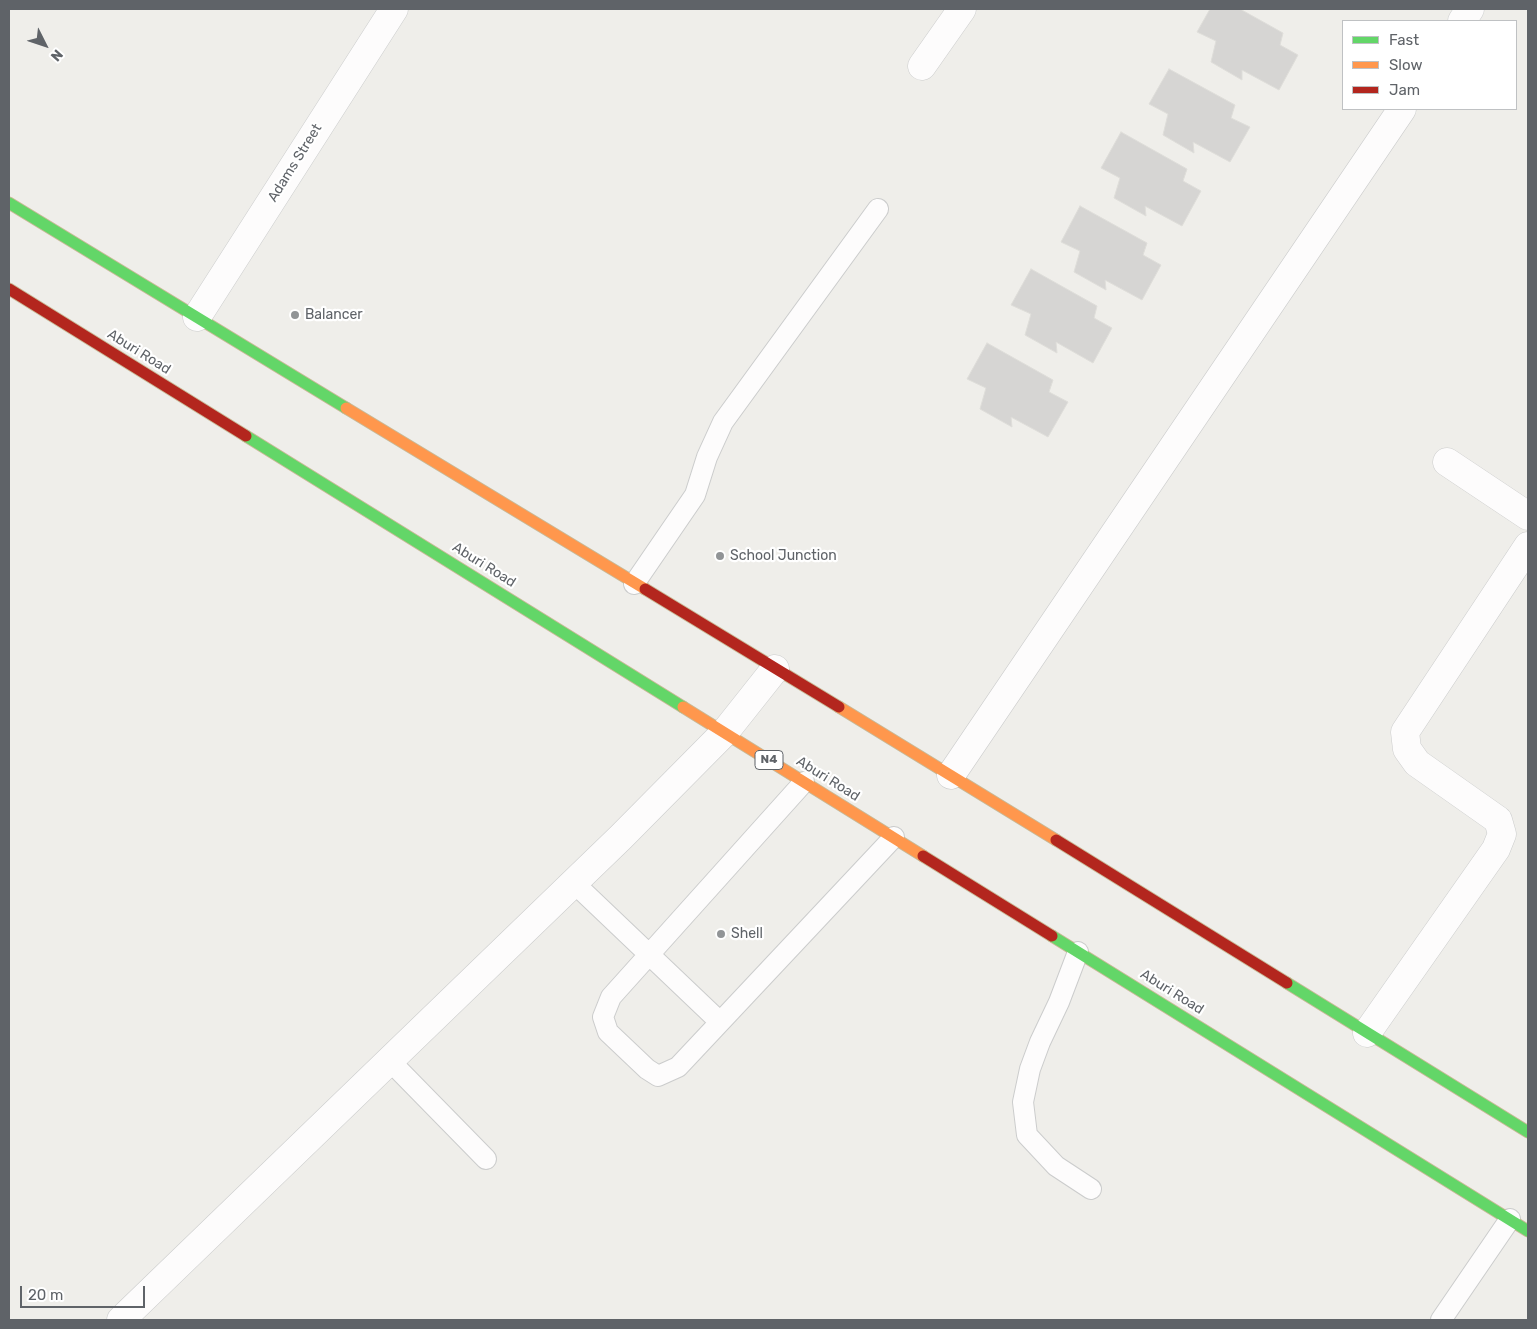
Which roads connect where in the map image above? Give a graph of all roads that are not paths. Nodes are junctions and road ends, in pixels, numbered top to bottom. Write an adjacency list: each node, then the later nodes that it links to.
1 (394, 9): 10 (street, Adams Street)
2 (962, 9): 5 (street)
3 (1470, 9): 4 (street)
4 (1463, 20)
5 (922, 66)
6 (1401, 110): 17 (street)
7 (9, 203): 10 (highway)
8 (878, 209): 14 (lane)
9 (9, 290): 16 (highway, Aburi Road / N4)
10 (196, 317): 14 (highway)
11 (1447, 462): 12 (street)
12 (1528, 516)
13 (1528, 546): 24 (street)
14 (634, 584): 15 (highway)
15 (775, 669): 16 (street); 17 (highway)
16 (725, 732): 18 (highway, Aburi Road / N4); 20 (street)
17 (951, 776): 24 (highway)
18 (804, 782): 19 (highway, Aburi Road / N4); 22 (lane)
19 (894, 837): 21 (highway, Aburi Road / N4); 23 (lane)
20 (573, 882): 22 (lane); 25 (street)
21 (1078, 952): 28 (lane); 29 (highway, Aburi Road / N4)
22 (649, 956): 23 (lane); 23 (lane)
23 (720, 1022)
24 (1367, 1033): 26 (highway)
25 (389, 1060): 27 (lane); 31 (street)
26 (1528, 1132)
27 (486, 1159)
28 (1091, 1189)
29 (1510, 1219): 30 (highway, Aburi Road / N4); 32 (lane)
30 (1528, 1231)
31 (126, 1318)
32 (1441, 1320)

